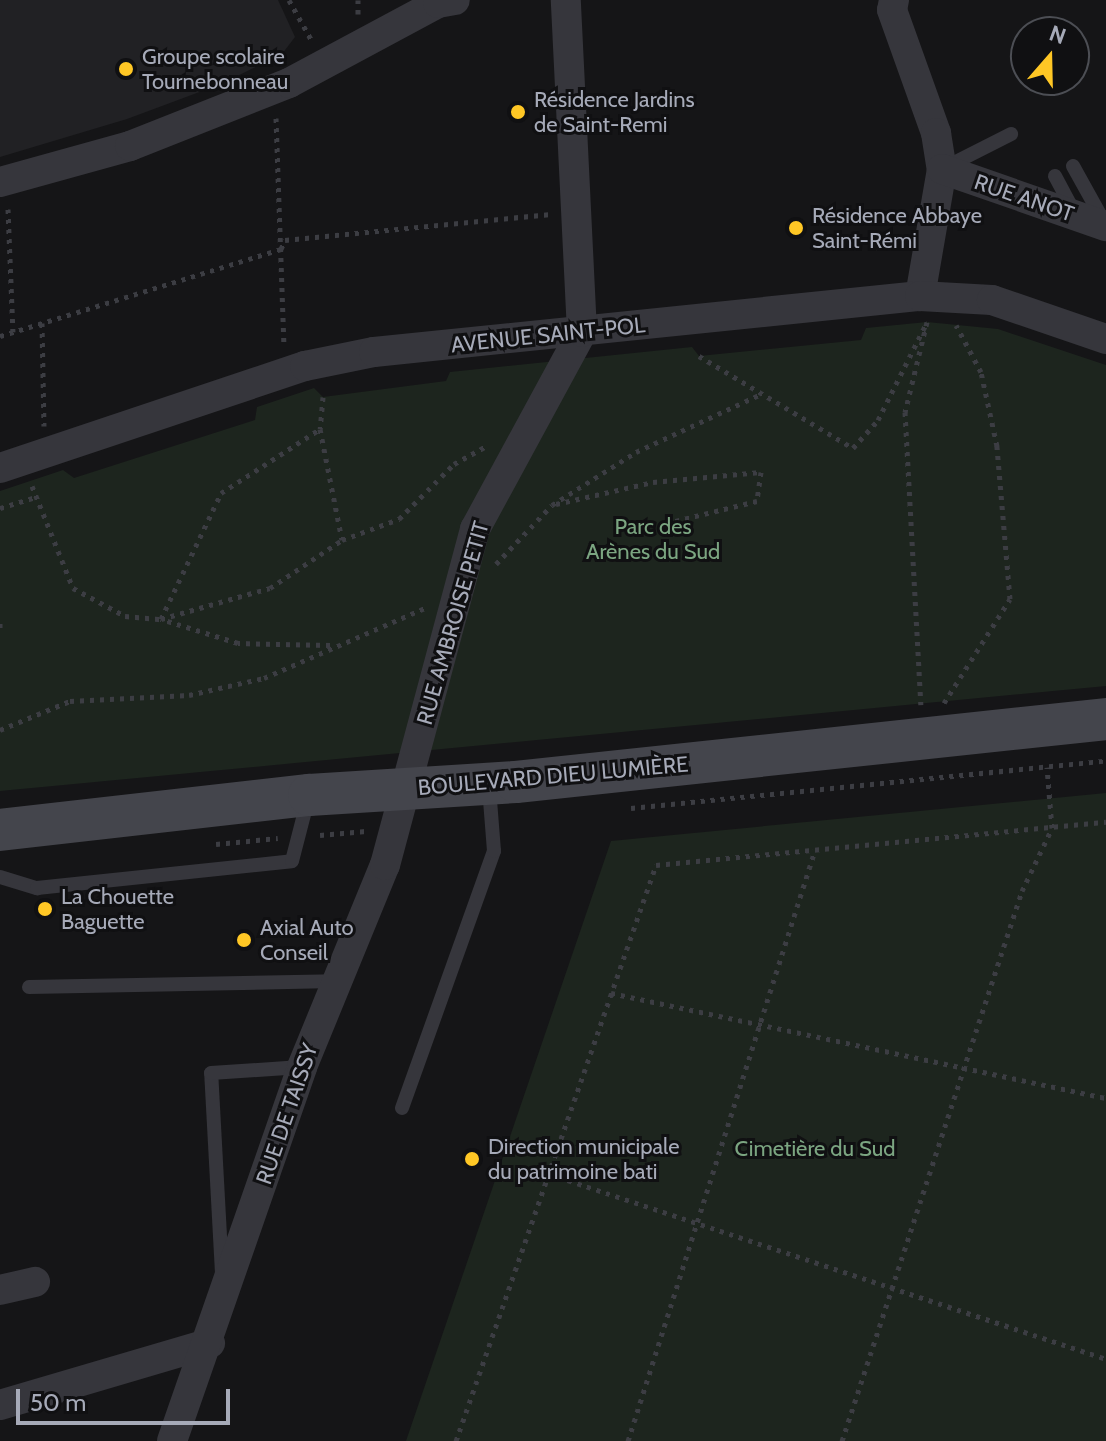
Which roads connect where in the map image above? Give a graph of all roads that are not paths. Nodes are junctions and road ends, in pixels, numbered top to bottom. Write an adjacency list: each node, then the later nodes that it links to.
1 (455, 0): 8 (street)
2 (566, 0): 11 (street)
3 (894, 0): 6 (street)
4 (1011, 134): 6 (lane)
5 (1073, 166): 9 (lane)
6 (942, 169): 9 (street, RUE ANOT); 10 (street)
7 (1055, 176): 9 (lane)
8 (4, 181)
9 (1097, 223)
10 (930, 296): 11 (street, AVENUE SAINT-POL); 12 (street, AVENUE SAINT-POL)
11 (582, 332): 13 (street, AVENUE SAINT-POL); 16 (street, RUE AMBROISE PETIT)
12 (1106, 339)
13 (0, 468)
14 (1106, 719): 15 (main road, BOULEVARD DIEU LUMIÈRE)
15 (488, 784): 16 (main road, BOULEVARD DIEU LUMIÈRE); 23 (lane)
16 (406, 789): 17 (main road, BOULEVARD DIEU LUMIÈRE); 20 (street, RUE DE TAISSY)
17 (309, 795): 18 (main road, BOULEVARD DIEU LUMIÈRE); 19 (lane)
18 (0, 830)
19 (0, 877)
20 (335, 981): 21 (lane); 22 (street, RUE DE TAISSY)
21 (29, 987)
22 (302, 1067): 26 (street, RUE DE TAISSY); 26 (lane)
23 (402, 1108)
24 (35, 1282): 25 (street)
25 (0, 1290)
26 (224, 1302): 27 (street, RUE DE TAISSY)
27 (210, 1343): 28 (street); 29 (street, RUE DE TAISSY)
28 (0, 1405)
29 (172, 1441)

